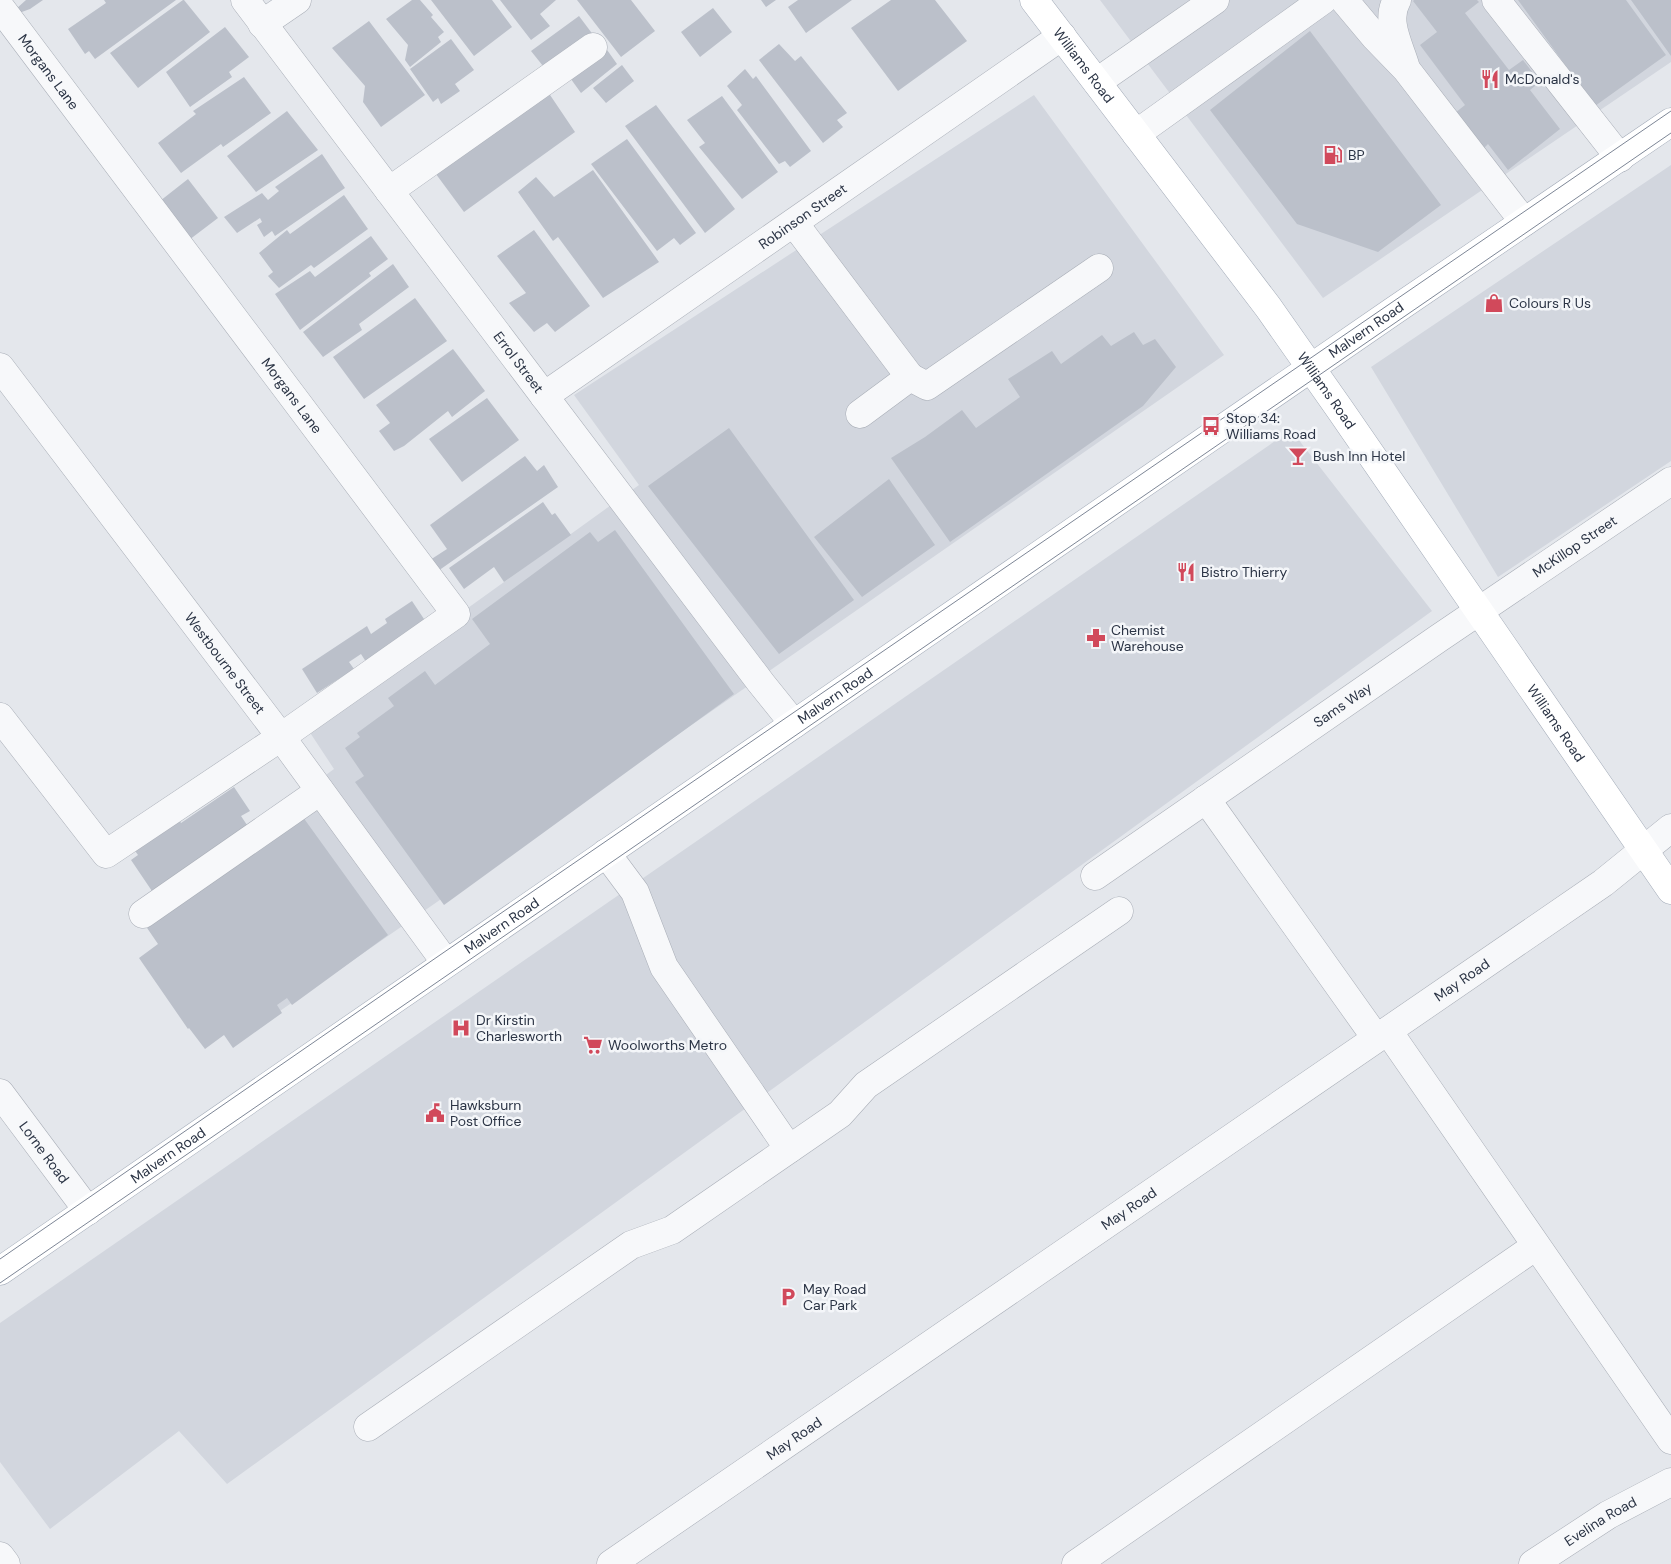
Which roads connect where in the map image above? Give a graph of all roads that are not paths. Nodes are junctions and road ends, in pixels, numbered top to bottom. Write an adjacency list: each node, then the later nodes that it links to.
1 (245, 0): 10 (street, Errol Street)
2 (297, 0): 10 (street)
3 (1034, 0): 11 (main road, Williams Road)
4 (1215, 0): 14 (street)
5 (1323, 0): 16 (street)
6 (1344, 0): 13 (street)
7 (1397, 0): 13 (street)
8 (1496, 0): 17 (street)
9 (0, 7): 31 (street, Morgans Lane)
10 (262, 24): 18 (street, Errol Street)
11 (1062, 36): 14 (main road, Williams Road); 20 (street, Robinson Street)
12 (593, 47): 18 (street)
13 (1406, 69): 19 (street)
14 (1097, 82): 16 (main road, Williams Road)
15 (1671, 122): 17 (main road, Malvern Road)
16 (1136, 134): 23 (main road, Williams Road)
17 (1620, 158): 19 (main road, Malvern Road)
18 (389, 191): 25 (street, Errol Street)
19 (1524, 222): 23 (main road, Malvern Road)
20 (794, 223): 24 (street); 25 (street, Robinson Street)
21 (1099, 268): 24 (street)
22 (0, 367): 31 (street, Westbourne Street)
23 (1311, 368): 28 (main road, Williams Road); 30 (main road, Malvern Road)
24 (910, 377): 26 (street)
25 (544, 396): 30 (street, Errol Street)
26 (860, 414)
27 (1671, 481): 28 (street, McKillop Street)
28 (1479, 611): 33 (street, Sams Way); 35 (main road, Williams Road)
29 (0, 718): 31 (street)
30 (794, 724): 36 (main road, Malvern Road)
31 (281, 737): 32 (street, Westbourne Street)
32 (320, 791): 40 (street); 41 (street, Westbourne Street)
33 (1206, 799): 37 (street, Sams Way); 42 (street)
34 (1671, 828): 35 (street, May Road)
35 (1644, 850): 38 (main road, Williams Road); 42 (street, May Road)
36 (606, 853): 41 (main road, Malvern Road); 44 (street)
37 (1095, 876)
38 (1671, 890)
39 (1119, 911): 44 (street)
40 (143, 914)
41 (446, 963): 45 (main road, Malvern Road)
42 (1382, 1034): 46 (street); 53 (street, May Road)
43 (0, 1093): 45 (street, Lorne Road)
44 (789, 1149): 48 (street)
45 (88, 1211): 47 (main road, Malvern Road)
46 (1536, 1246): 49 (street); 54 (street)
47 (0, 1271)
48 (368, 1427)
49 (1671, 1440)
50 (1671, 1482): 55 (street, Evelina Road)
51 (0, 1556): 52 (street)
52 (6, 1564)
53 (610, 1564)
54 (1076, 1564)
55 (1533, 1564)

